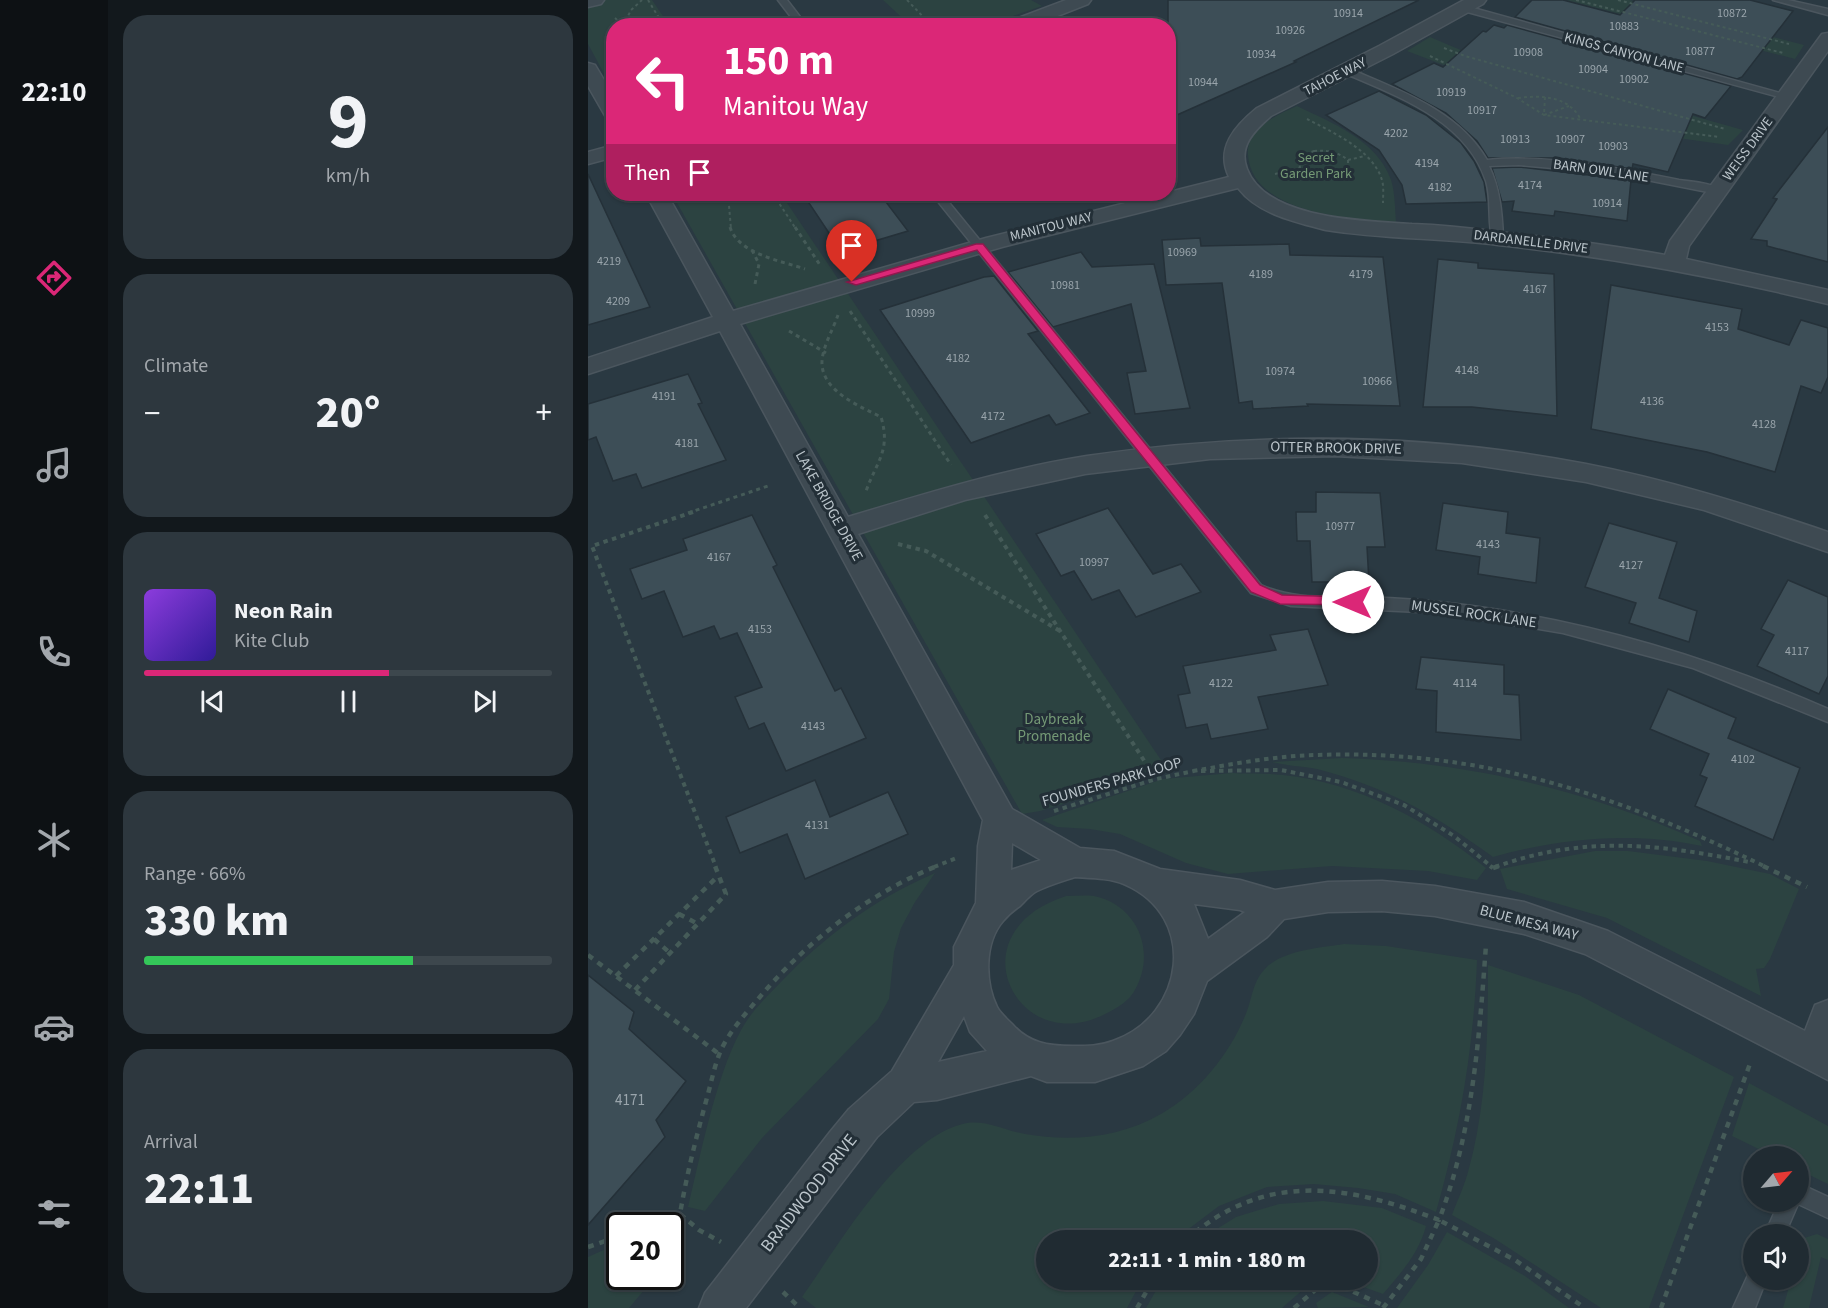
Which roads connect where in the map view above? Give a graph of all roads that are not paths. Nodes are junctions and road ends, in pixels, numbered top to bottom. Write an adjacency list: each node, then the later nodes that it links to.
1 (595, 0): 5 (street)
2 (782, 0): 8 (lane)
3 (1082, 0): 9 (street)
4 (1777, 0): 7 (lane)
5 (588, 2)
6 (1470, 4): 12 (street, TAHOE WAY); 13 (lane, KINGS CANYON LANE)
7 (1828, 12)
8 (797, 18)
9 (1035, 18)
10 (1828, 38): 13 (street, WEISS DRIVE)
11 (588, 69): 14 (street)
12 (1347, 71): 17 (lane); 18 (street, TAHOE WAY)
13 (1786, 96): 19 (street, WEISS DRIVE)
14 (606, 102)
15 (606, 153): 16 (street)
16 (588, 158)
17 (1484, 163): 19 (lane, BARN OWL LANE); 24 (lane)
18 (1240, 181): 20 (street, MANITOU WAY); 24 (street, DARDANELLE DRIVE)
19 (1718, 191): 26 (street, WEISS DRIVE)
20 (1176, 197)
21 (661, 201): 28 (street, LAKE BRIDGE DRIVE)
22 (943, 201): 25 (lane, MUSSEL ROCK LANE)
23 (1160, 201): 25 (street, MANITOU WAY)
24 (1497, 238): 26 (street, DARDANELLE DRIVE)
25 (979, 246): 28 (street, MANITOU WAY); 30 (lane, MUSSEL ROCK LANE)
26 (1674, 262): 27 (street, DARDANELLE DRIVE)
27 (1828, 297)
28 (727, 320): 29 (street, MANITOU WAY); 31 (street, LAKE BRIDGE DRIVE)
29 (588, 366)
30 (1148, 457): 31 (street, OTTER BROOK DRIVE); 32 (street, OTTER BROOK DRIVE); 33 (lane, MUSSEL ROCK LANE)
31 (842, 530): 34 (street, LAKE BRIDGE DRIVE)
32 (1828, 542)
33 (1828, 716)
34 (1000, 819): 35 (street); 37 (street)
35 (1075, 862): 36 (street); 37 (street)
36 (1155, 884): 38 (street, BLUE MESA WAY); 39 (street)
37 (993, 904): 40 (street)
38 (1275, 905): 39 (street); 43 (street, BLUE MESA WAY)
39 (1192, 971): 42 (street)
40 (969, 972): 42 (street); 44 (street, BRAIDWOOD DRIVE)
41 (1828, 1017): 43 (street)
42 (1031, 1058): 44 (street)
43 (1821, 1058)
44 (905, 1084): 48 (street, BRAIDWOOD DRIVE)
45 (1809, 1198): 46 (lane)
46 (1828, 1208)
47 (1752, 1290): 49 (lane)
48 (720, 1308)
49 (1744, 1308)

